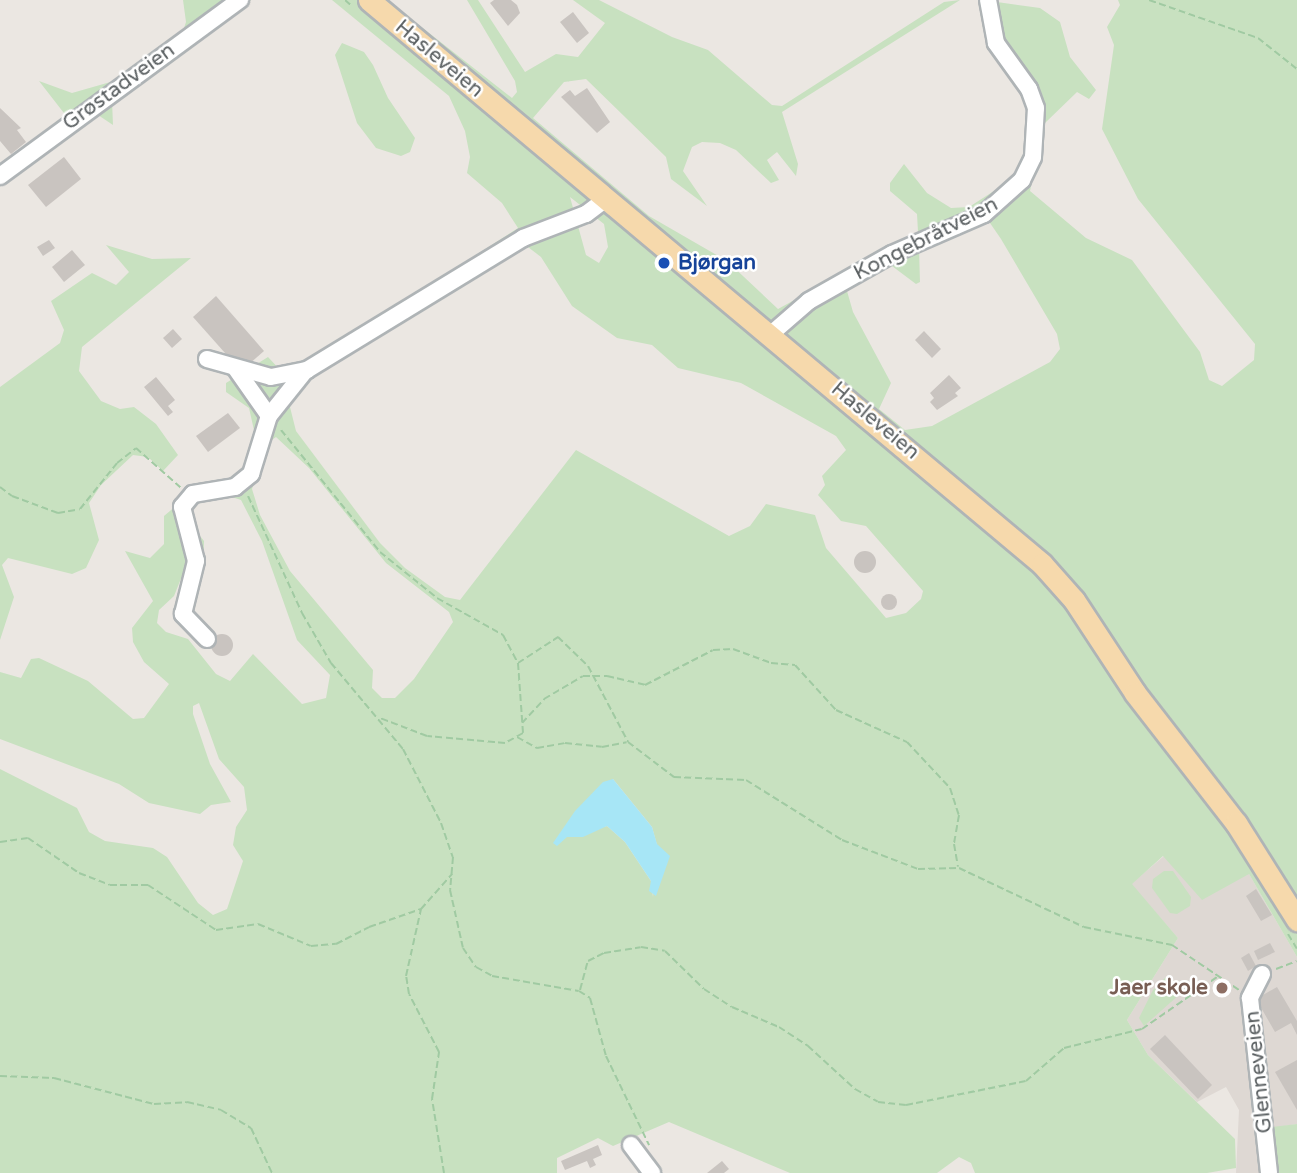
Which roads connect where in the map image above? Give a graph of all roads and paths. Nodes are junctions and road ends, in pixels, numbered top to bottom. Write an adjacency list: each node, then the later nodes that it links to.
1 (240, 0): 7 (street, Grøstadveien)
2 (345, 0): 5 (path)
3 (988, 0): 9 (street, Kongebråtveien)
4 (1149, 0): 6 (path)
5 (361, 4): 8 (main road, Hasleveien)
6 (1297, 69)
7 (0, 176)
8 (606, 199): 9 (main road, Hasleveien); 12 (street)
9 (771, 334): 28 (main road, Hasleveien)
10 (207, 359): 11 (street)
11 (236, 369): 12 (street); 13 (street)
12 (307, 370): 13 (street)
13 (270, 416): 14 (street); 18 (path)
14 (244, 483): 16 (street); 20 (path)
15 (0, 487): 16 (path)
16 (189, 497): 17 (street)
17 (207, 639)
18 (517, 663): 19 (path); 21 (path)
19 (593, 676): 21 (path); 23 (path); 25 (path)
20 (379, 718): 22 (path); 26 (path)
21 (522, 723): 22 (path)
22 (517, 737): 23 (path)
23 (628, 741): 25 (path)
24 (0, 842): 27 (path)
25 (959, 868): 32 (path)
26 (453, 873): 27 (path); 33 (path)
27 (421, 909): 39 (path)
28 (1290, 923): 29 (path)
29 (1297, 949)
30 (1297, 961): 31 (path)
31 (1262, 974): 34 (street, Glenneveien)
32 (1219, 976): 33 (path); 34 (path)
33 (579, 991): 37 (path)
34 (1250, 998): 41 (street, Glenneveien)
35 (0, 1076): 38 (path)
36 (631, 1145): 40 (street)
37 (651, 1153)
38 (272, 1173)
39 (444, 1173)
40 (652, 1173)
41 (1269, 1173)

